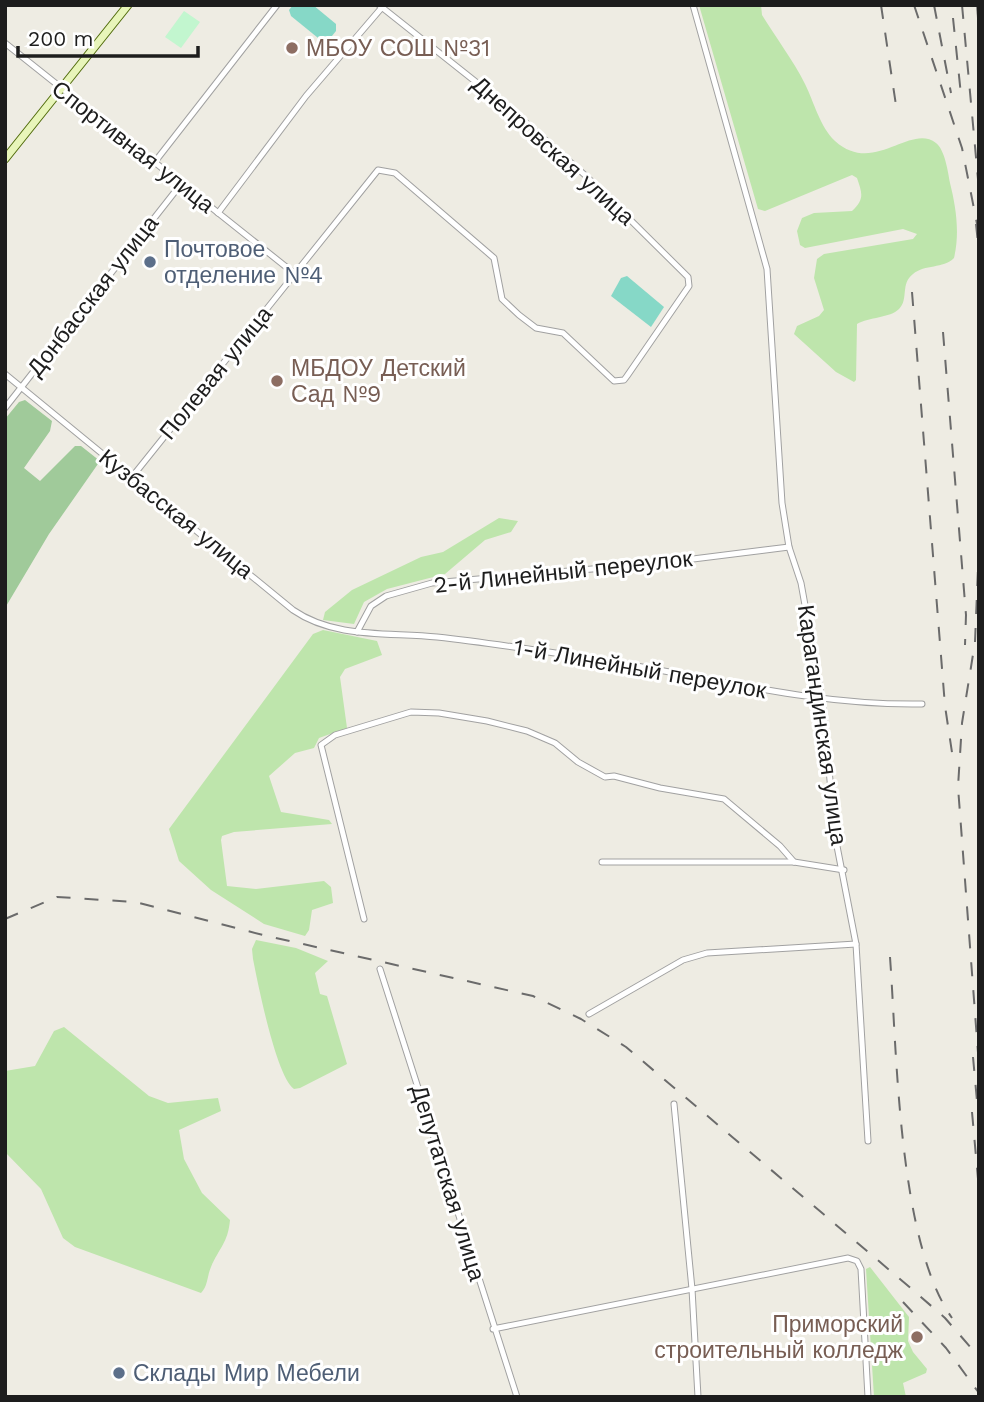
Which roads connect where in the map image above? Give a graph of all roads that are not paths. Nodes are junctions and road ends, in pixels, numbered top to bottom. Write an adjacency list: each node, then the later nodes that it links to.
1 (128, 5): 6 (main road)
2 (277, 5): 8 (street)
3 (694, 5): 17 (street, Карагандинская улица)
4 (382, 6): 10 (street); 11 (street, Днепровская улица)
5 (5, 43): 6 (street, Спортивная улица)
6 (61, 90): 7 (main road); 8 (street, Спортивная улица)
7 (5, 159)
8 (154, 163): 9 (street, Спортивная улица)
9 (181, 184): 10 (street, Спортивная улица); 14 (street, Донбасская улица)
10 (218, 214): 12 (street, Спортивная улица)
11 (494, 258): 12 (street, Полевая улица)
12 (295, 274): 16 (street, Полевая улица)
13 (5, 374): 14 (street, Кузбасская улица)
14 (21, 387): 15 (street, Донбасская улица); 16 (street, Кузбасская улица)
15 (5, 408)
16 (132, 477): 18 (street, Кузбасская улица)
17 (789, 547): 18 (street, 2-й Линейный переулок); 19 (street, Карагандинская улица)
18 (357, 632): 19 (street, 1-й Линейный переулок)
19 (822, 699): 20 (street, 1-й Линейный переулок); 23 (street, Карагандинская улица)
20 (922, 704)
21 (603, 862): 22 (street)
22 (794, 862): 23 (street); 24 (street)
23 (844, 870): 25 (street, Карагандинская улица)
24 (364, 919)
25 (856, 944): 27 (street); 29 (street, Карагандинская улица)
26 (380, 969): 31 (street, Депутатская улица)
27 (589, 1014)
28 (674, 1104): 30 (street)
29 (868, 1141)
30 (692, 1289): 31 (street); 33 (street); 34 (street)
31 (493, 1329): 32 (street, Депутатская улица)
32 (517, 1397)
33 (698, 1397)
34 (868, 1397)

